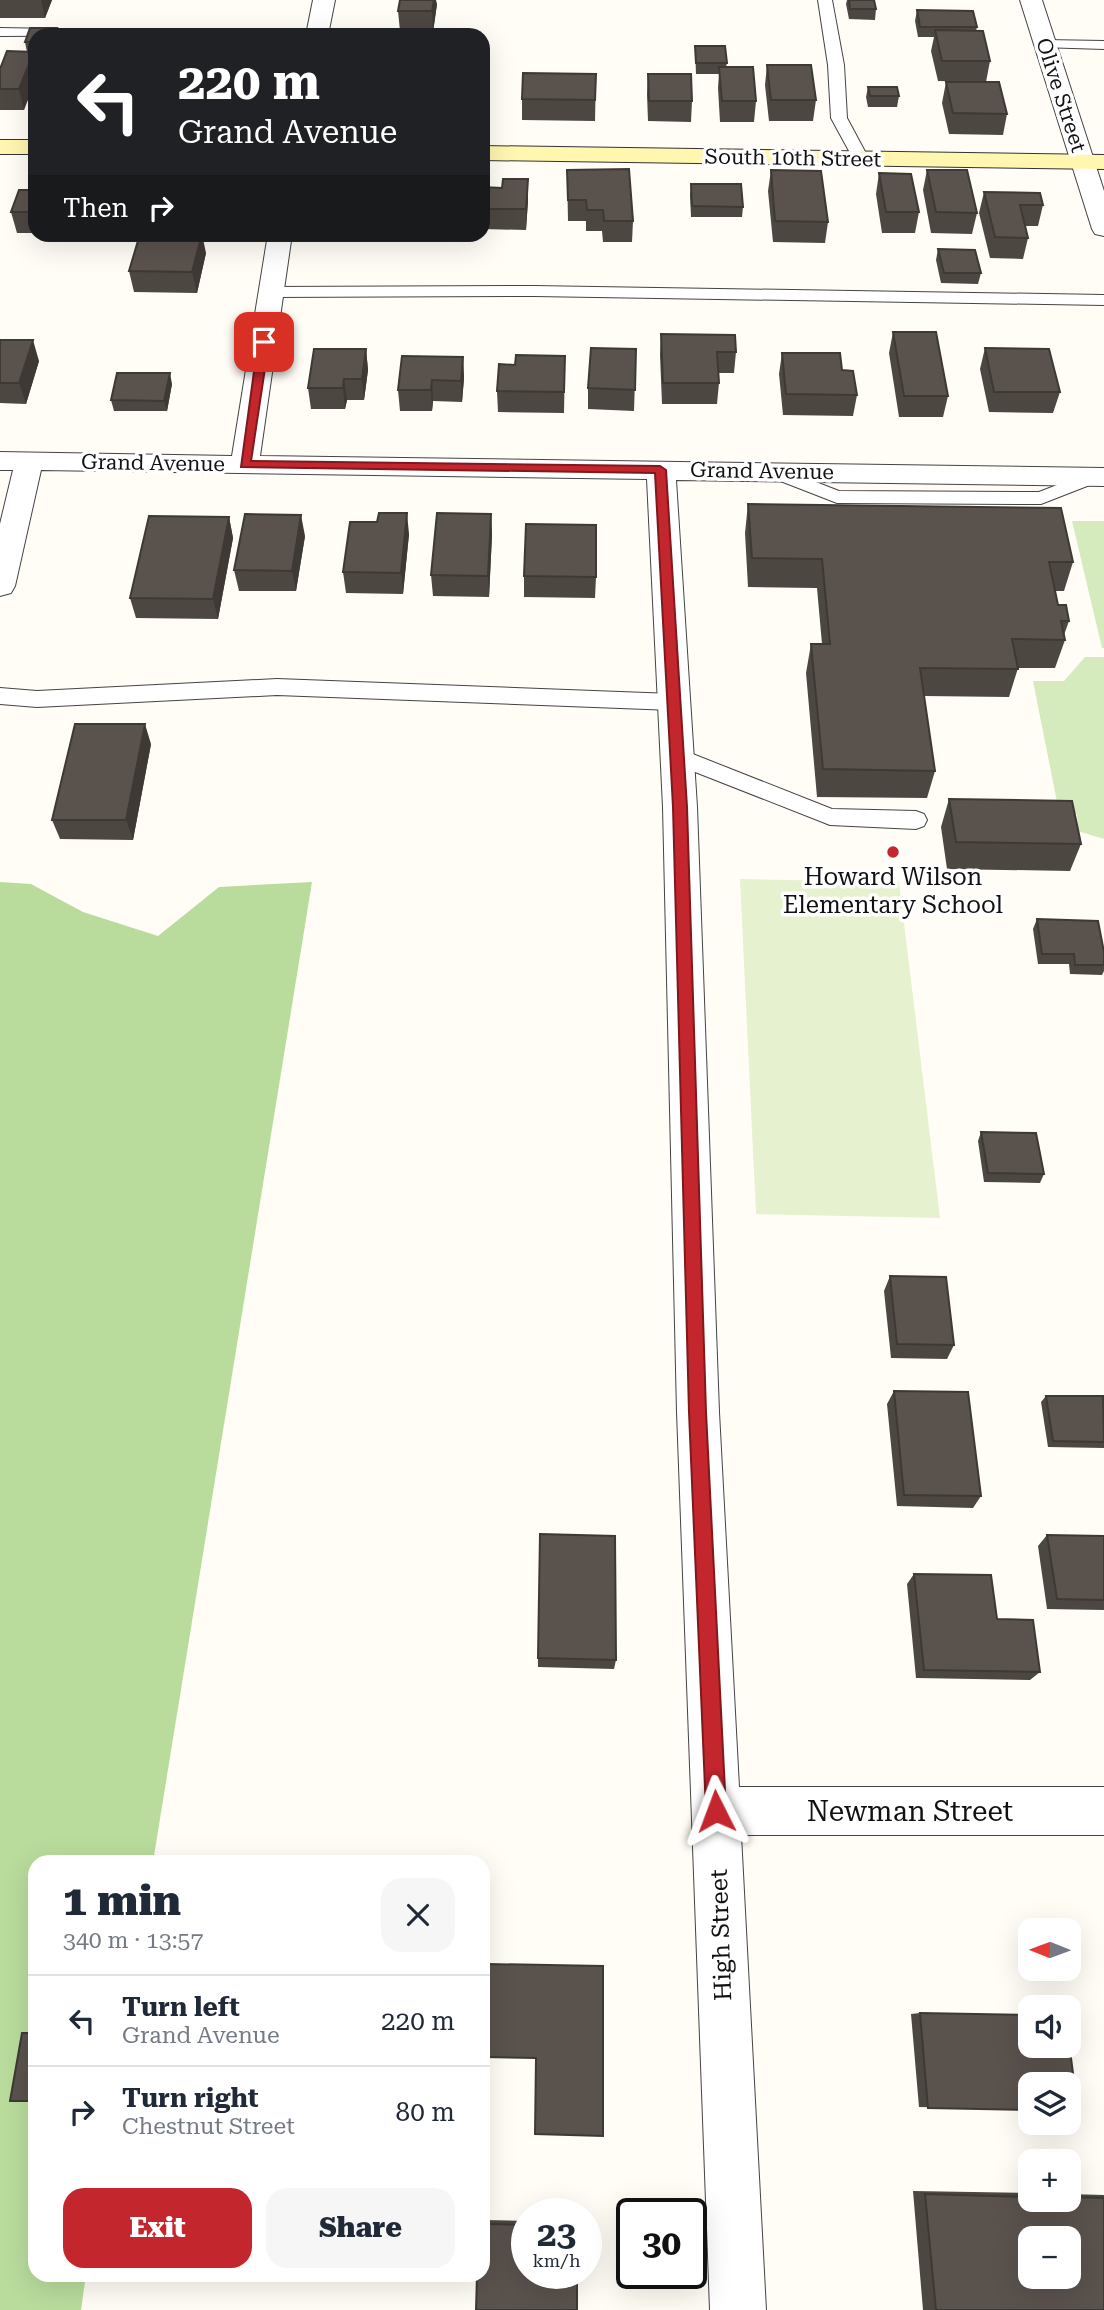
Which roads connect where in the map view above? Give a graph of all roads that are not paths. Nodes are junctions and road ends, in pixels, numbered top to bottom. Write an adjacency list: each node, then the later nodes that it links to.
1 (324, 0): 4 (street)
2 (825, 0): 12 (lane)
3 (1031, 0): 7 (street, Olive Street)
4 (318, 28)
5 (0, 32): 6 (lane)
6 (28, 33)
7 (1045, 44): 8 (lane); 13 (street, Olive Street)
8 (1104, 45)
9 (0, 147): 10 (street)
10 (28, 147)
11 (490, 153): 12 (street, South 10th Street)
12 (861, 159): 13 (street, South 10th Street)
13 (1093, 162): 14 (street, Olive Street)
14 (1104, 229)
15 (279, 242): 16 (street)
16 (272, 292): 17 (lane); 20 (street)
17 (1104, 300)
18 (0, 461): 19 (street, Grand Avenue)
19 (29, 462): 20 (street, Grand Avenue); 23 (street)
20 (245, 465): 21 (street, Grand Avenue)
21 (660, 470): 22 (street, Grand Avenue); 25 (street, High Street)
22 (1098, 477)
23 (0, 586)
24 (0, 696): 25 (lane)
25 (673, 702): 26 (street, High Street)
26 (675, 755): 27 (lane); 28 (street, High Street)
27 (916, 820)
28 (716, 1811): 29 (street, Newman Street); 30 (street, High Street)
29 (1104, 1811)
30 (738, 2310)

